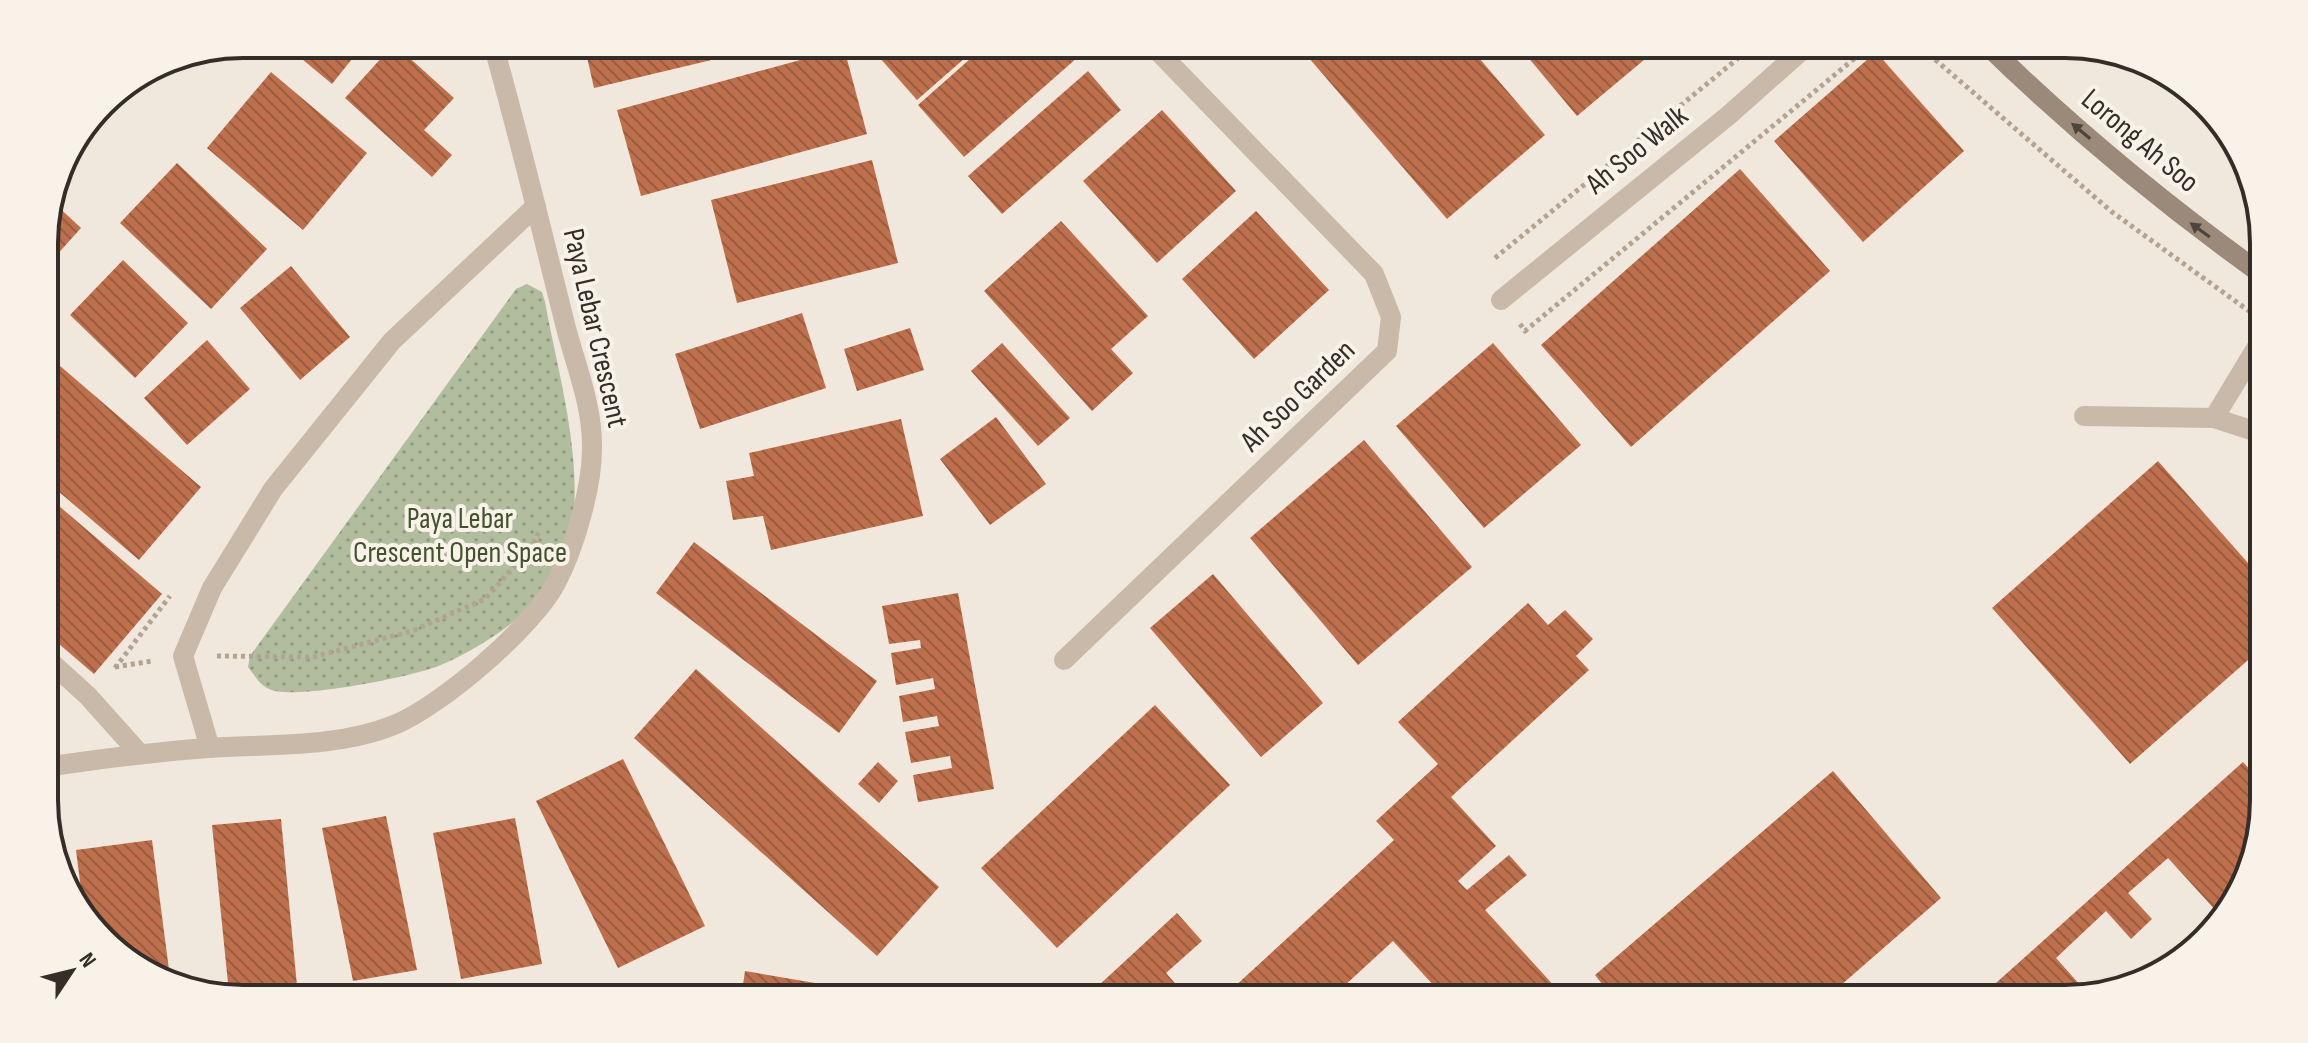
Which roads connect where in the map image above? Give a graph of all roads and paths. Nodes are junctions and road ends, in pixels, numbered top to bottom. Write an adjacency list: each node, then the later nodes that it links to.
1 (497, 58): 6 (street, Paya Lebar Crescent)
2 (1165, 58): 16 (street, Ah Soo Garden)
3 (1793, 58): 8 (street, Ah Soo Walk)
4 (1933, 58): 9 (path)
5 (2000, 58): 7 (main road, Lorong Ah Soo, one-way to 5)
6 (536, 206): 15 (street, Paya Lebar Crescent); 19 (street, Paya Lebar Crescent)
7 (2250, 266)
8 (1501, 300)
9 (2250, 312)
10 (2250, 358): 12 (street)
11 (2084, 416): 12 (street)
12 (2214, 418): 13 (street)
13 (2250, 430)
14 (545, 518): 15 (path)
15 (183, 656): 17 (path); 19 (street)
16 (1064, 660)
17 (115, 667)
18 (58, 669): 20 (street)
19 (210, 748): 20 (street, Paya Lebar Crescent)
20 (139, 753): 21 (street, Paya Lebar Crescent)
21 (58, 765)

